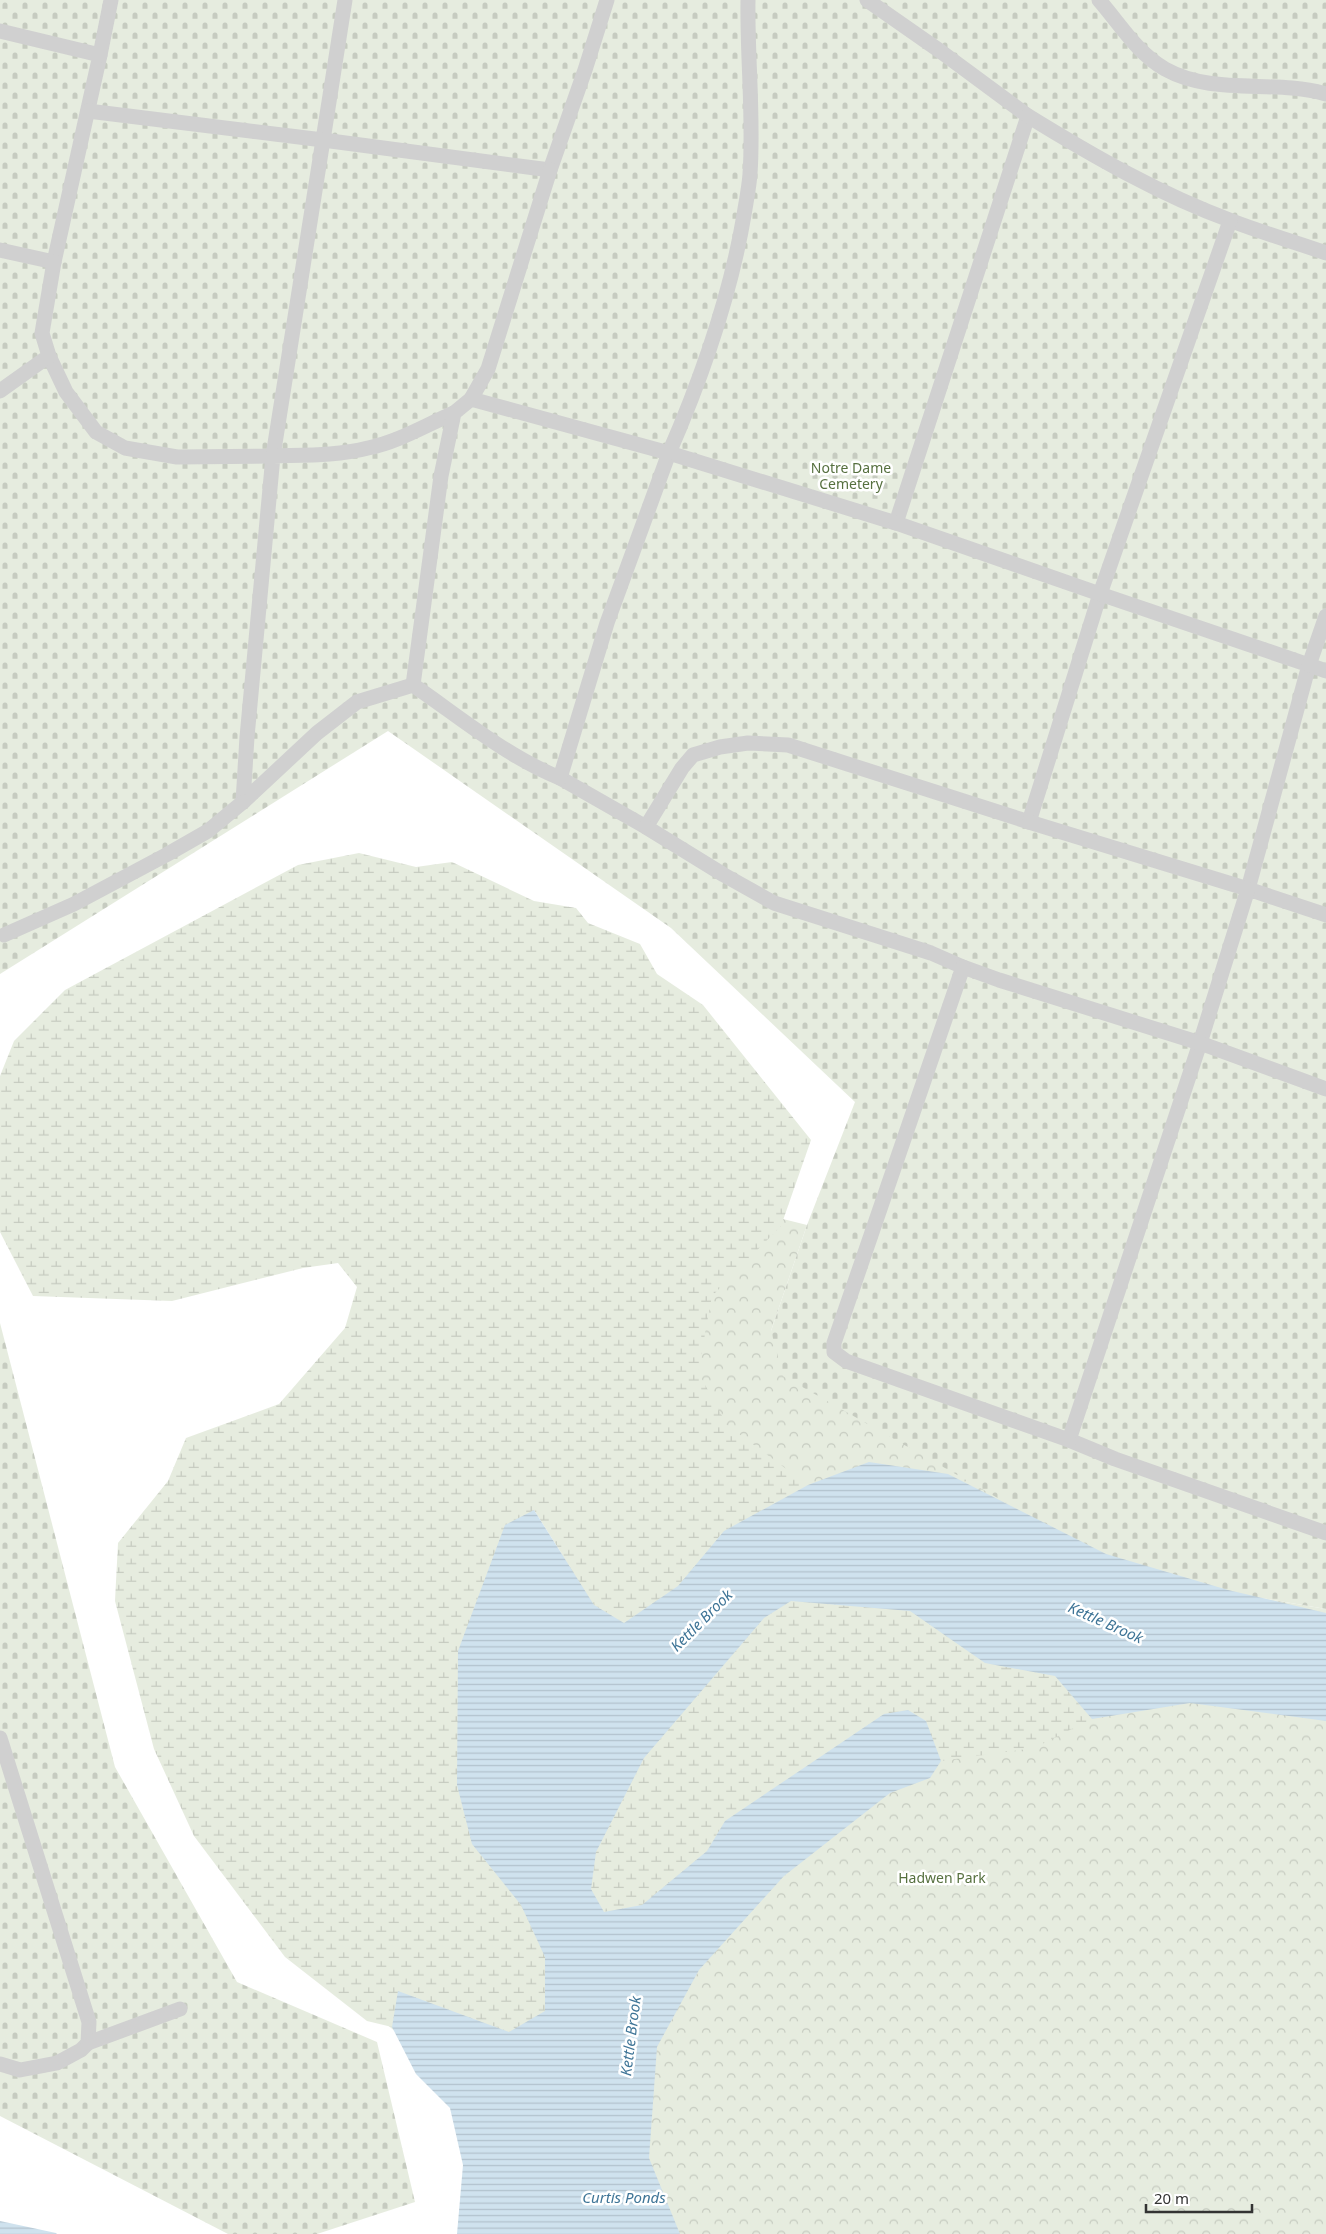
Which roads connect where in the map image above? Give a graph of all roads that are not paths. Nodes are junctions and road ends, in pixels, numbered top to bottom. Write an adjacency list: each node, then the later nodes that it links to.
1 (111, 0): 8 (lane)
2 (345, 0): 12 (lane)
3 (607, 0): 13 (lane)
4 (748, 0): 22 (lane)
5 (867, 0): 11 (lane)
6 (1100, 0): 9 (lane)
7 (0, 31): 8 (lane)
8 (100, 54): 10 (lane)
9 (1326, 94)
10 (88, 111): 12 (lane); 17 (lane)
11 (1028, 116): 14 (lane); 24 (lane)
12 (323, 140): 13 (lane); 23 (lane)
13 (550, 170): 20 (lane)
14 (1230, 221): 16 (lane); 25 (lane)
15 (0, 250): 17 (lane)
16 (1326, 253)
17 (54, 262): 18 (lane)
18 (49, 356): 19 (lane); 23 (lane)
19 (0, 391)
20 (471, 399): 21 (lane); 22 (lane)
21 (454, 413): 23 (lane); 29 (lane)
22 (669, 454): 24 (lane); 30 (lane)
23 (273, 456): 31 (lane)
24 (896, 523): 25 (lane)
25 (1100, 594): 27 (lane); 32 (lane)
26 (1326, 616): 27 (lane)
27 (1309, 665): 28 (lane); 34 (lane)
28 (1326, 671)
29 (414, 685): 30 (lane); 31 (lane)
30 (560, 778): 33 (lane)
31 (244, 802): 36 (lane)
32 (1029, 822): 33 (lane); 34 (lane)
33 (646, 827): 37 (lane)
34 (1248, 888): 35 (lane); 38 (lane)
35 (1326, 915)
36 (1, 934)
37 (962, 968): 38 (lane); 40 (lane)
38 (1200, 1043): 39 (lane); 40 (lane)
39 (1326, 1089)
40 (1069, 1440): 41 (lane)
41 (1326, 1533)
42 (0, 1738): 44 (lane)
43 (180, 2009): 44 (lane)
44 (88, 2042): 45 (lane)
45 (0, 2064)

